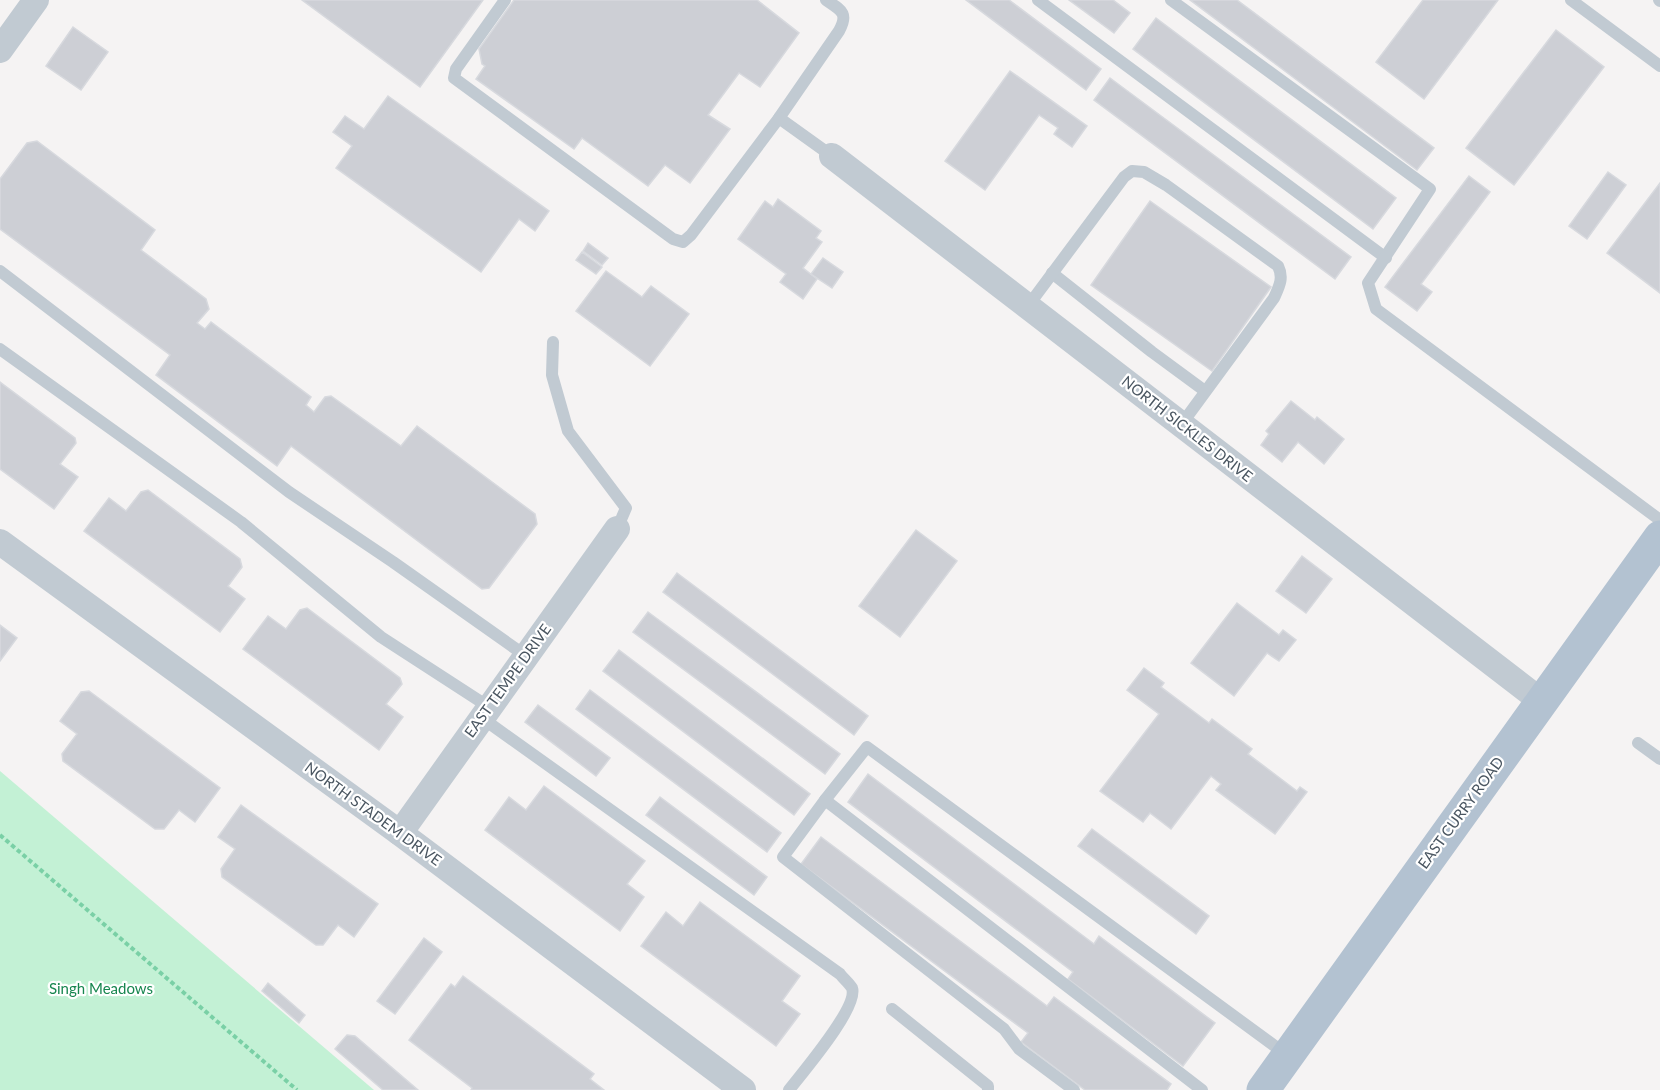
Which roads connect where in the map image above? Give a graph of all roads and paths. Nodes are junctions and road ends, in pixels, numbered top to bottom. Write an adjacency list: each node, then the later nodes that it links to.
1 (36, 0): 7 (street)
2 (505, 0): 9 (lane)
3 (826, 0): 9 (lane)
4 (1038, 0): 11 (lane)
5 (1171, 0): 11 (lane)
6 (1571, 0): 8 (lane)
7 (0, 50)
8 (1660, 66)
9 (779, 118): 10 (lane)
10 (832, 156): 14 (street, NORTH SICKLES DRIVE)
11 (1386, 258): 19 (lane)
12 (0, 271): 23 (lane)
13 (1052, 273): 14 (lane); 17 (lane); 17 (lane)
14 (1028, 306): 18 (street, NORTH SICKLES DRIVE)
15 (553, 342): 20 (lane)
16 (0, 350): 25 (lane)
17 (1205, 391): 18 (lane)
18 (1181, 424): 24 (street, NORTH SICKLES DRIVE)
19 (1660, 520)
20 (617, 529): 23 (street, EAST TEMPE DRIVE)
21 (1660, 537): 24 (main road, EAST CURRY ROAD)
22 (0, 542): 29 (street, NORTH STADEM DRIVE)
23 (526, 656): 25 (street, EAST TEMPE DRIVE)
24 (1541, 701): 32 (main road, EAST CURRY ROAD)
25 (486, 713): 29 (street, EAST TEMPE DRIVE); 35 (lane)
26 (1638, 743): 27 (lane)
27 (1660, 759)
28 (825, 800): 32 (lane); 37 (lane); 38 (lane)
29 (400, 833): 34 (street, NORTH STADEM DRIVE)
30 (0, 835): 33 (path)
31 (892, 1009): 36 (lane)
32 (1287, 1055): 39 (main road, EAST CURRY ROAD)
33 (297, 1090)
34 (743, 1090)
35 (789, 1090)
36 (988, 1090)
37 (1074, 1090)
38 (1202, 1090)
39 (1263, 1090)

